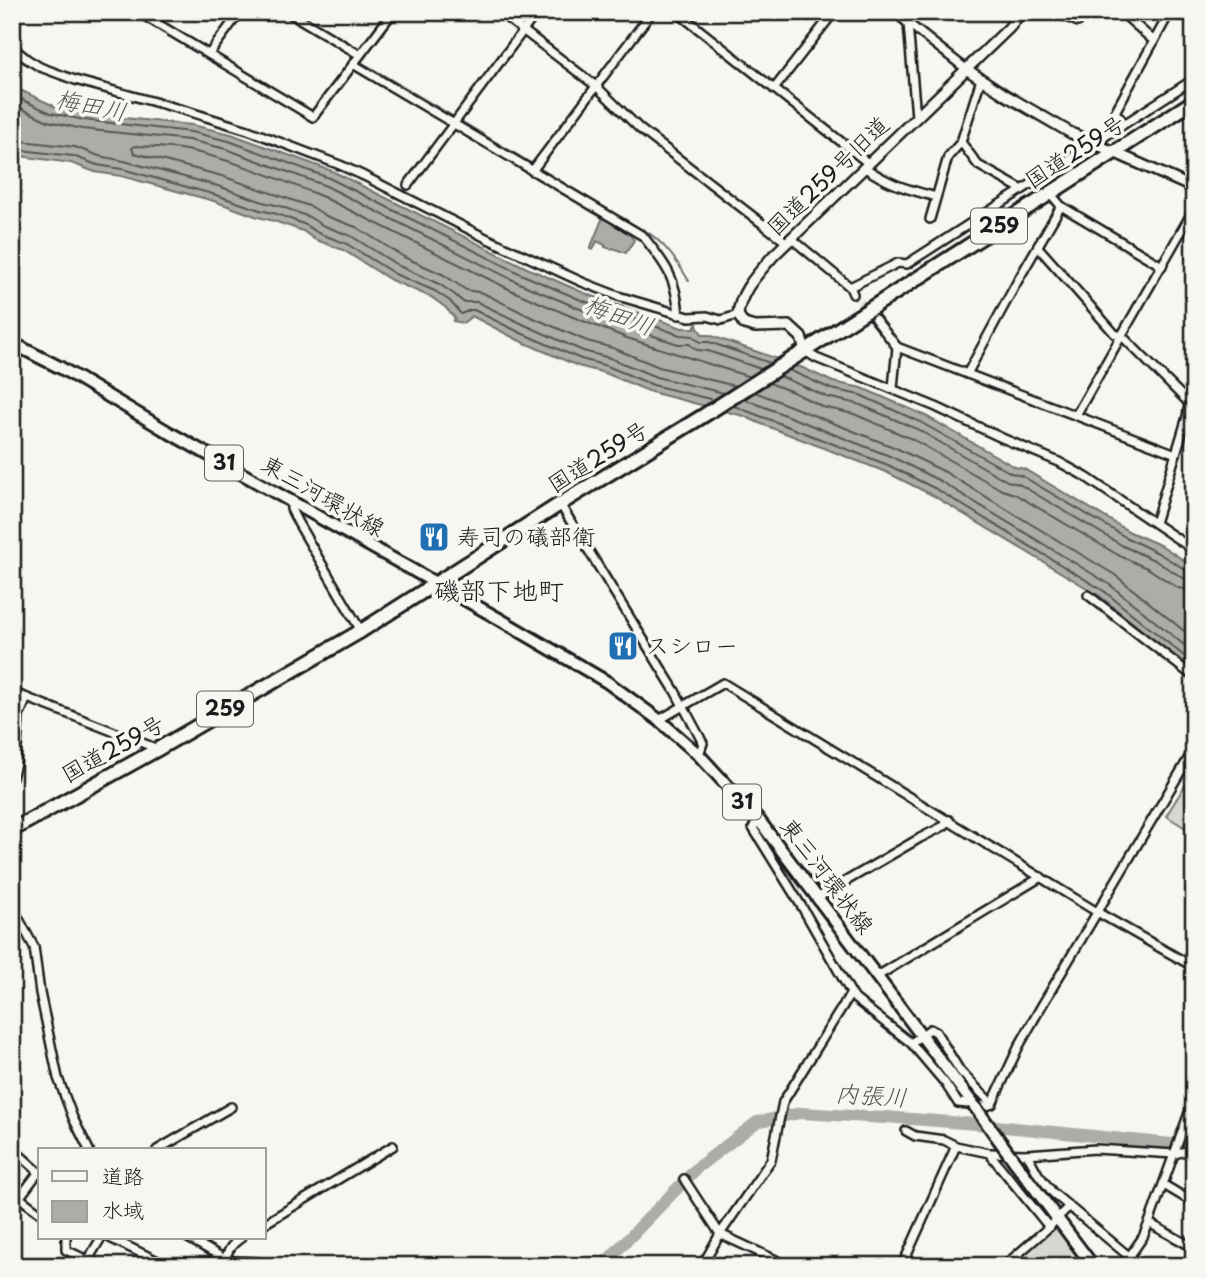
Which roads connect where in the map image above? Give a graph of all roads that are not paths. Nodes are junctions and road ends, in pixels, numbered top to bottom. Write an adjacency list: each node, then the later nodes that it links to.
1 (138, 12): 21 (street)
2 (240, 12): 21 (street)
3 (288, 12): 22 (street)
4 (393, 12): 22 (street)
5 (499, 12): 18 (street)
6 (537, 12): 18 (street)
7 (652, 12): 26 (street)
8 (834, 12): 27 (street)
9 (894, 12): 17 (street)
10 (907, 12): 17 (street)
11 (1021, 12): 23 (street, 国道259号旧道)
12 (1054, 12): 16 (street)
13 (1121, 12): 19 (street)
14 (1170, 12): 19 (street)
15 (681, 14): 27 (street)
16 (1078, 22)
17 (908, 23): 23 (street); 29 (street)
18 (523, 30): 26 (street); 30 (street)
19 (1154, 41): 31 (street)
20 (12, 47): 50 (street)
21 (209, 54): 22 (street)
22 (357, 60): 30 (street)
23 (966, 69): 24 (street); 29 (street, 国道259号旧道)
24 (981, 79): 32 (street); 33 (street)
25 (1194, 79): 31 (street)
26 (596, 86): 36 (street); 46 (street)
27 (774, 89): 35 (street)
28 (1194, 101): 34 (highway, 国道259号 / 259)
29 (916, 117): 35 (street, 国道259号旧道)
30 (455, 120): 36 (street); 37 (street)
31 (1124, 122): 33 (street)
32 (961, 142): 39 (street); 41 (street)
33 (1095, 143): 34 (street); 39 (street)
34 (1115, 151): 38 (street); 40 (highway, 国道259号 / 259)
35 (866, 165): 41 (street); 46 (street, 国道259号旧道)
36 (535, 168): 50 (street)
37 (408, 185)
38 (1194, 188)
39 (1021, 189): 45 (street)
40 (1050, 193): 42 (street); 48 (highway, 国道259号 / 259)
41 (936, 197): 44 (street)
42 (1061, 206): 47 (street); 49 (street)
43 (1194, 209): 49 (street)
44 (930, 219)
45 (948, 237): 46 (street); 48 (street)
46 (789, 240): 51 (street, 国道259号旧道)
47 (1038, 247): 53 (street); 57 (street)
48 (957, 253): 56 (highway, 国道259号 / 259)
49 (1162, 266): 53 (street)
50 (679, 315): 51 (street)
51 (738, 315): 56 (street)
52 (875, 319): 55 (street)
53 (1122, 336): 60 (street); 61 (street)
54 (12, 342): 63 (main road, 東三河環状線 / 31)
55 (897, 347): 57 (street); 58 (street)
56 (805, 351): 58 (street); 64 (highway, 国道259号 / 259)
57 (967, 374): 61 (street)
58 (893, 388): 65 (street)
59 (1194, 394): 60 (street)
60 (1189, 402): 62 (street)
61 (1076, 415): 62 (street)
62 (1176, 454): 65 (street)
63 (291, 502): 67 (main road, 東三河環状線 / 31); 69 (street)
64 (560, 504): 67 (highway, 国道259号 / 259); 73 (street)
65 (1155, 523): 66 (street)
66 (1194, 550)
67 (435, 584): 69 (highway, 国道259号 / 259); 74 (main road, 東三河環状線 / 31)
68 (1088, 595): 70 (street)
69 (360, 631): 76 (highway, 国道259号 / 259)
70 (1194, 677)
71 (12, 692): 72 (street)
72 (27, 698): 76 (street); 78 (street)
73 (682, 706): 74 (street); 77 (street); 80 (street)
74 (659, 720): 77 (main road, 東三河環状線 / 31)
75 (1194, 748): 85 (street)
76 (158, 749): 81 (highway, 国道259号 / 259)
77 (699, 755): 79 (main road, 東三河環状線 / 31)
78 (12, 778)
79 (758, 819): 83 (main road, 東三河環状線 / 31); 88 (street)
80 (949, 820): 82 (street); 83 (street)
81 (12, 830)
82 (1041, 877): 85 (street); 87 (street)
83 (817, 898): 87 (main road, 東三河環状線 / 31)
84 (12, 906): 98 (street)
85 (1097, 912): 86 (street); 92 (street)
86 (1194, 967)
87 (877, 977): 89 (main road, 東三河環状線 / 31)
88 (851, 993): 90 (street); 117 (street)
89 (921, 1034): 90 (street); 92 (street); 113 (main road, 東三河環状線 / 31, bridge)
90 (911, 1043): 92 (street)
91 (1194, 1099): 103 (street)
92 (992, 1104)
93 (232, 1107): 99 (street)
94 (906, 1131): 96 (street)
95 (393, 1146): 114 (street)
96 (956, 1146): 101 (street); 132 (street)
97 (12, 1148): 104 (street)
98 (88, 1148)
99 (160, 1148)
100 (1194, 1149): 103 (street)
101 (989, 1153): 102 (street); 116 (street)
102 (1027, 1154): 103 (street); 111 (street)
103 (1174, 1154): 107 (street)
104 (38, 1172)
105 (38, 1174): 109 (street)
106 (684, 1179): 117 (street)
107 (1164, 1185): 110 (street); 115 (street)
108 (12, 1192): 109 (street)
109 (16, 1200): 112 (street)
110 (1194, 1203)
111 (1069, 1206): 113 (street); 124 (street)
112 (38, 1212)
113 (1058, 1219): 116 (street); 134 (main road, 東三河環状線 / 31)
114 (266, 1223)
115 (1149, 1223): 123 (street); 124 (street)
116 (1049, 1227): 133 (street)
117 (720, 1234): 130 (street); 131 (street)
118 (66, 1240): 126 (street)
119 (100, 1240): 126 (street)
120 (114, 1240): 128 (street)
121 (191, 1240): 125 (street)
122 (238, 1240): 125 (street)
123 (1194, 1248)
124 (1129, 1257): 127 (street)
125 (224, 1262): 129 (street)
126 (88, 1263)
127 (1137, 1265)
128 (168, 1266)
129 (274, 1266)
130 (702, 1266)
131 (789, 1266)
132 (902, 1266)
133 (1004, 1266)
134 (1093, 1266)

